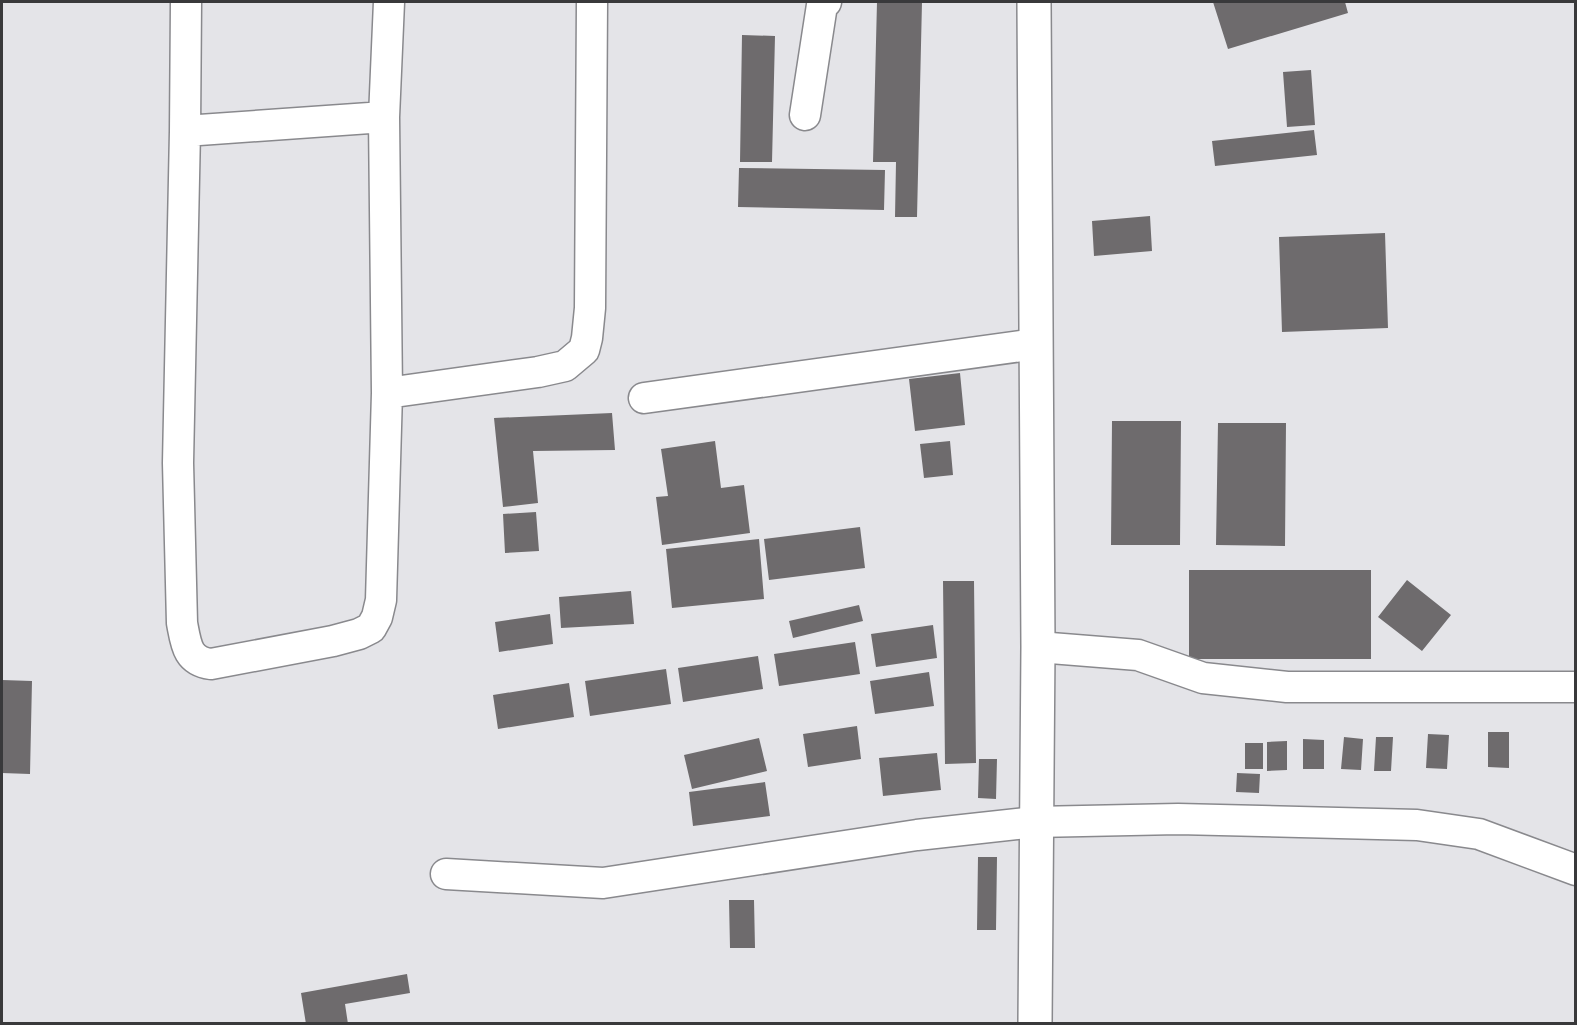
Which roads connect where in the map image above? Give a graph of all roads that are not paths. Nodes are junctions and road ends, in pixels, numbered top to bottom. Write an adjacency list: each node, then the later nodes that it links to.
1 (186, 2): 8 (street)
2 (388, 2): 7 (street)
3 (592, 2): 10 (street)
4 (826, 2): 6 (street)
5 (1034, 2): 9 (main road)
6 (804, 115)
7 (384, 117): 8 (street); 10 (street)
8 (185, 131): 10 (street)
9 (1036, 344): 11 (street); 12 (main road)
10 (387, 393)
11 (644, 398)
12 (1038, 647): 13 (street); 14 (main road)
13 (1575, 687)
14 (1035, 822): 15 (street); 16 (street); 17 (main road)
15 (1575, 870)
16 (446, 874)
17 (1035, 1023)

